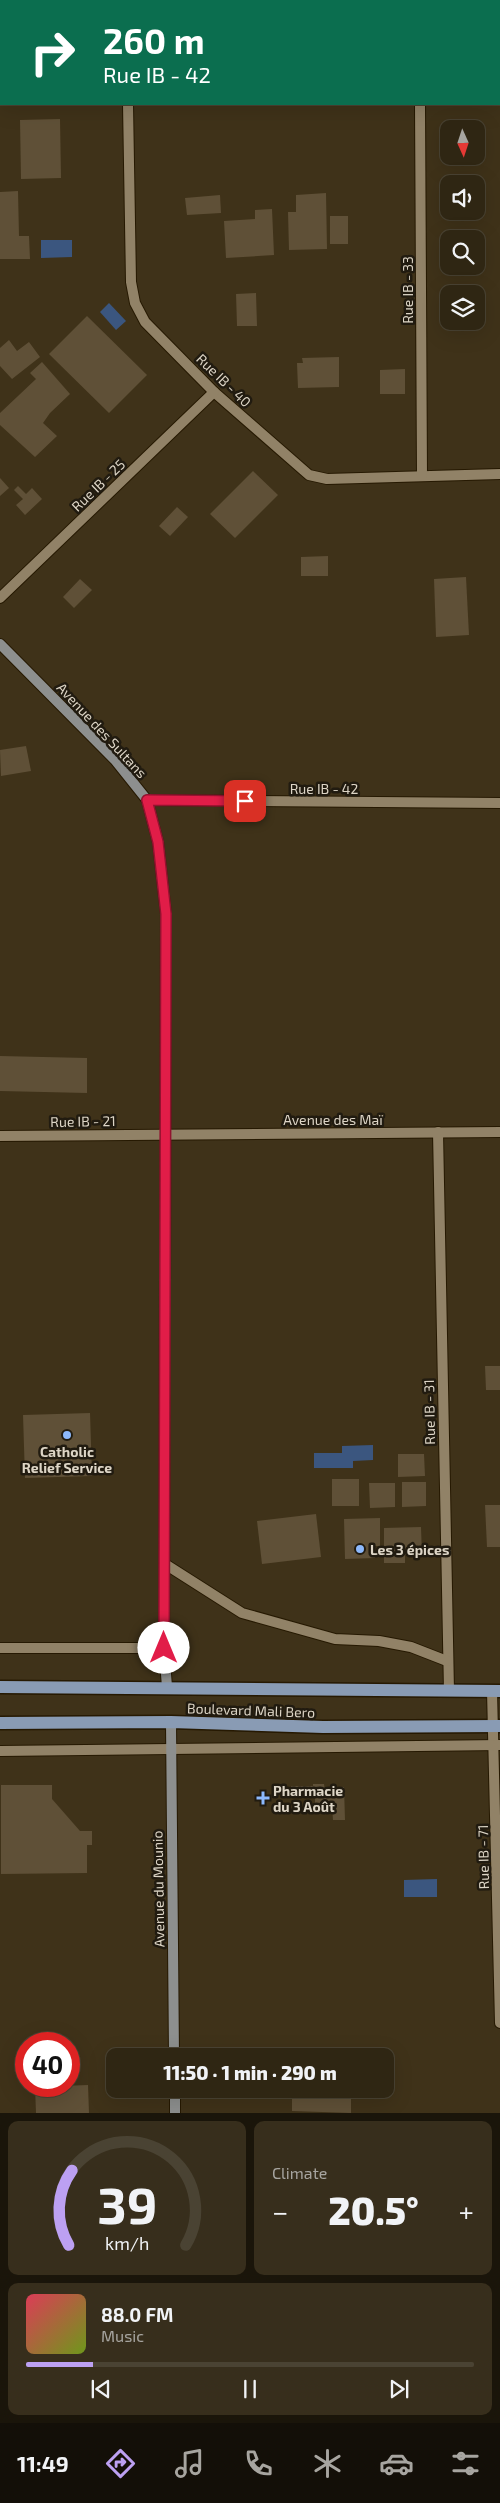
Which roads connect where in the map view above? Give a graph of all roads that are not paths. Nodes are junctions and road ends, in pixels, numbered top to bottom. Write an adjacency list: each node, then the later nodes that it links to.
1 (128, 105): 3 (street, Rue IB - 40)
2 (420, 105): 5 (street, Rue IB - 33)
3 (214, 392): 5 (street, Rue IB - 40); 6 (street, Rue IB - 25)
4 (500, 474): 5 (street, Rue IB - 40)
5 (422, 476)
6 (0, 598)
7 (0, 644): 8 (street, Avenue des Sultans)
8 (147, 800): 9 (street, Rue IB - 42); 12 (street, Avenue des Sultans)
9 (500, 803)
10 (438, 1132): 11 (street, Avenue des Maï); 12 (street, Avenue des Maï); 17 (street, Rue IB - 31)
11 (500, 1132)
12 (167, 1134): 13 (street, Rue IB - 21); 14 (street, Avenue des Sultans)
13 (0, 1136)
14 (165, 1564): 16 (street, Avenue des Sultans); 17 (street)
15 (0, 1648): 16 (street)
16 (164, 1648): 19 (street, Avenue des Sultans)
17 (447, 1661): 20 (street, Rue IB - 31)
18 (0, 1687): 19 (main road, Boulevard Mali Bero)
19 (166, 1687): 20 (main road, Boulevard Mali Bero)
20 (449, 1691): 21 (main road, Boulevard Mali Bero)
21 (496, 1691): 24 (street, Rue IB - 71)
22 (171, 1722): 23 (main road, Boulevard Mali Bero); 24 (main road, Boulevard Mali Bero); 26 (street, Avenue du Mounio)
23 (0, 1723)
24 (497, 1726): 25 (street, Rue IB - 71)
25 (497, 1746): 26 (street); 28 (street, Rue IB - 71)
26 (170, 1748): 27 (street); 29 (street, Avenue du Mounio)
27 (0, 1751)
28 (500, 2023)
29 (174, 2048)
30 (175, 2098): 31 (street)
31 (175, 2113)

